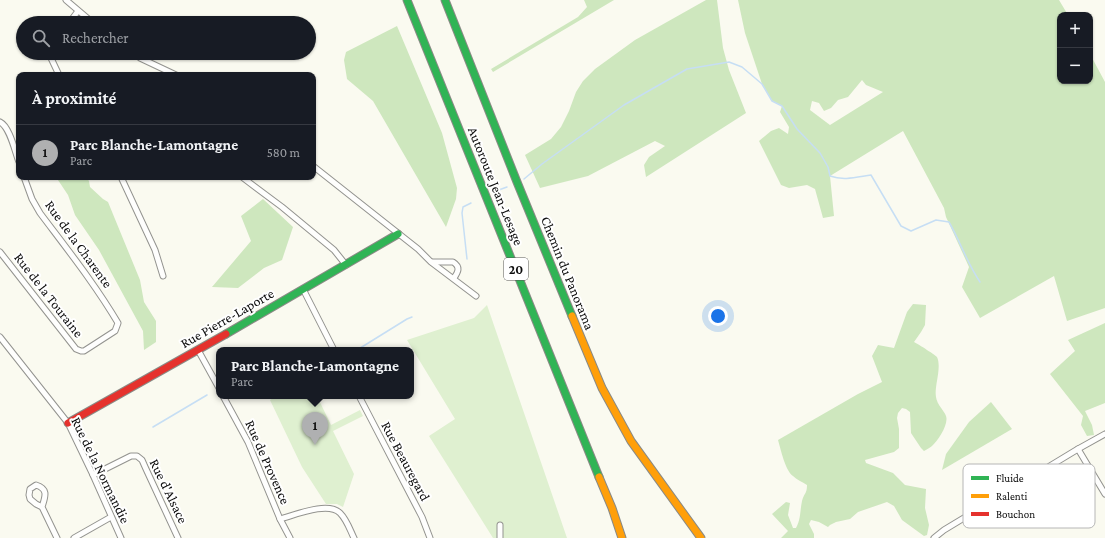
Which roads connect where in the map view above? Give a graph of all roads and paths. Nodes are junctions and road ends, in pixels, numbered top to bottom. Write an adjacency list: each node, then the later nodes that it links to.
1 (66, 0): 4 (street)
2 (407, 0): 53 (main road, Autoroute Jean-Lesage / 20)
3 (445, 0): 54 (main road, Chemin du Panorama)
4 (78, 11): 5 (street); 6 (street)
5 (74, 16)
6 (84, 16)
7 (52, 60): 9 (street)
8 (144, 60): 10 (street)
9 (58, 72)
10 (170, 72)
11 (0, 122): 12 (street)
12 (16, 154)
13 (316, 168): 17 (street)
14 (25, 180): 25 (street, Rue de la Charente)
15 (122, 180): 21 (street)
16 (246, 180): 20 (street)
17 (398, 234): 19 (street); 20 (main road, Rue Pierre-Laporte)
18 (0, 252): 25 (street, Rue de la Touraine)
19 (431, 262): 22 (street); 22 (street)
20 (346, 264): 23 (main road, Rue Pierre-Laporte)
21 (163, 276)
22 (454, 278): 24 (street)
23 (303, 289): 27 (street); 28 (main road, Rue Pierre-Laporte)
24 (476, 296)
25 (118, 323)
26 (0, 337): 32 (street, Rue de la Normandie)
27 (332, 347)
28 (198, 350): 29 (street); 32 (main road, Rue Pierre-Laporte)
29 (216, 383)
30 (225, 399): 42 (street, Rue de Provence)
31 (361, 399): 51 (street, Rue Beauregard)
32 (68, 423): 37 (street, Rue de la Normandie)
33 (1105, 434): 34 (street)
34 (1078, 449): 35 (street); 36 (street)
35 (1053, 464)
36 (1087, 464)
37 (93, 475): 41 (street, Rue de la Normandie); 48 (street, Rue d'Alsace)
38 (1095, 477): 39 (street)
39 (1105, 494)
40 (42, 507): 45 (street)
41 (111, 517): 46 (street); 47 (street, Rue de la Normandie)
42 (280, 519): 49 (street, Rue de Provence); 50 (street)
43 (963, 519): 55 (street)
44 (500, 525): 52 (street)
45 (57, 538)
46 (74, 538)
47 (121, 538)
48 (178, 538)
49 (290, 538)
50 (354, 538)
51 (430, 538)
52 (500, 538)
53 (622, 538)
54 (701, 538)
55 (934, 538)

